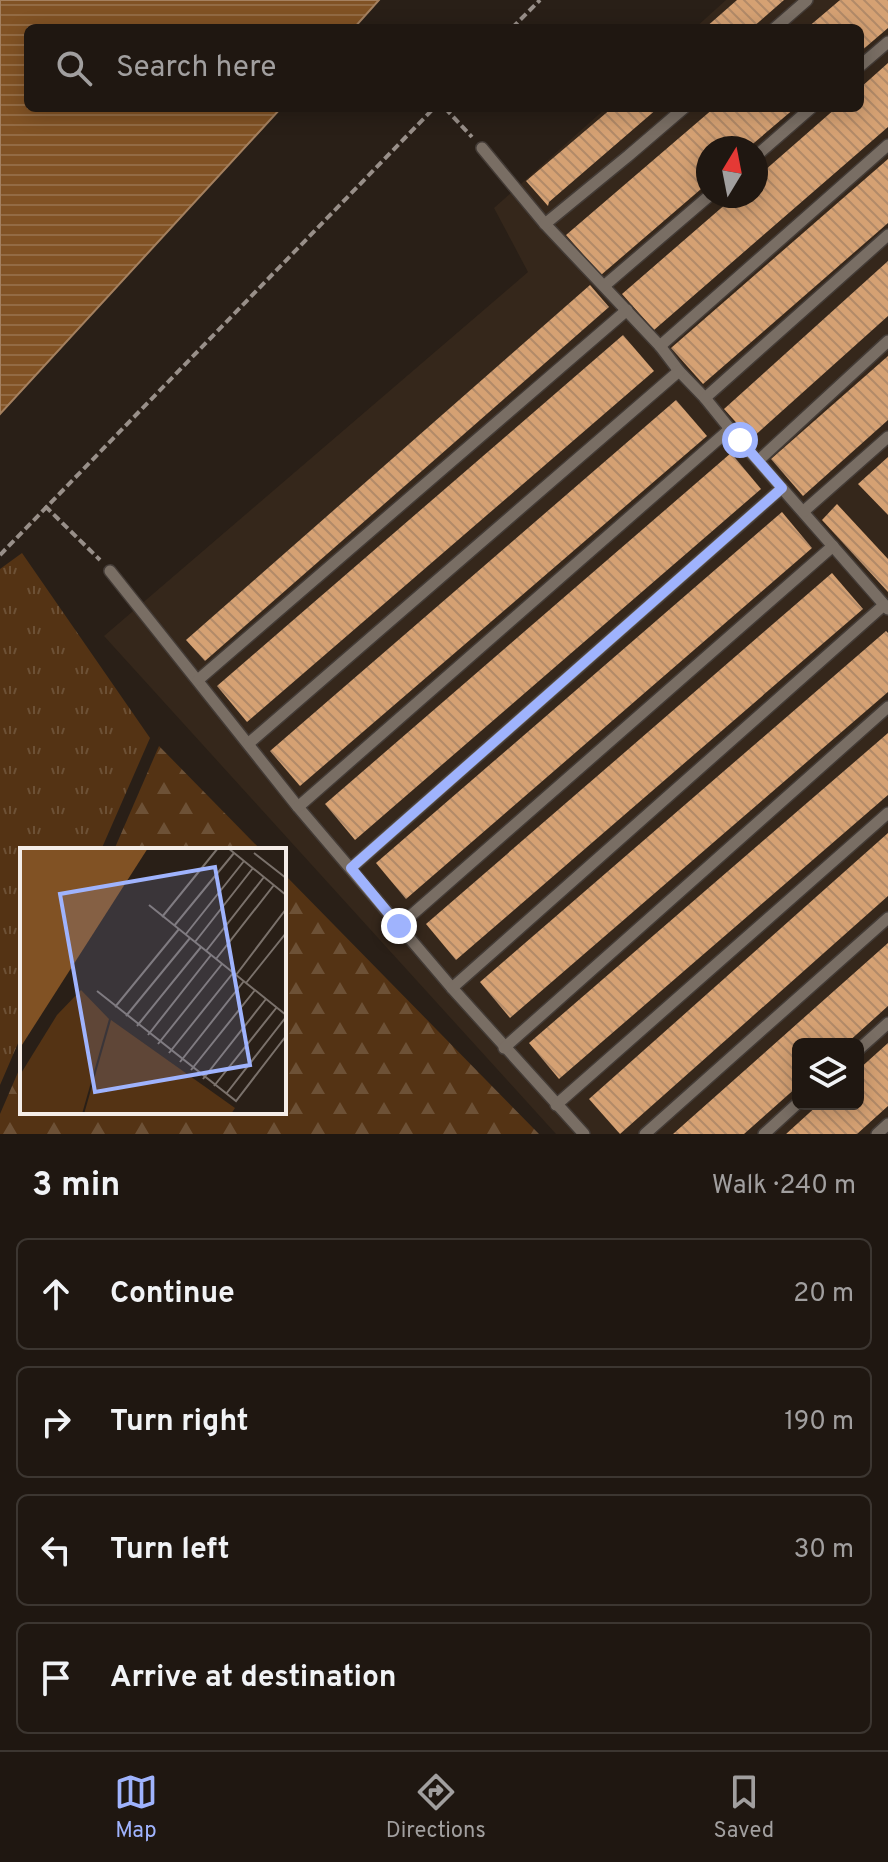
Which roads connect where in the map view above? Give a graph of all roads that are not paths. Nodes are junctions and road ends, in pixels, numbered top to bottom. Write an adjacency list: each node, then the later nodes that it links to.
1 (807, 0): 2 (lane)
2 (780, 24)
3 (888, 42): 4 (lane)
4 (864, 63)
5 (679, 112): 11 (lane)
6 (806, 112): 8 (lane)
7 (888, 145): 16 (lane)
8 (768, 146)
9 (482, 148): 11 (lane)
10 (696, 207): 13 (lane)
11 (545, 224): 13 (lane)
12 (888, 235): 18 (lane)
13 (604, 286): 14 (lane)
14 (627, 310): 16 (lane); 27 (lane)
15 (888, 341): 21 (lane)
16 (660, 346): 17 (lane)
17 (679, 371): 18 (lane); 29 (lane)
18 (705, 398): 19 (lane)
19 (730, 429): 21 (lane); 30 (lane)
20 (888, 437): 23 (lane)
21 (759, 460): 22 (lane)
22 (782, 488): 23 (lane); 32 (lane)
23 (804, 511): 24 (lane)
24 (833, 546): 26 (lane); 34 (lane)
25 (110, 571): 27 (lane)
26 (886, 607): 35 (lane)
27 (198, 680): 29 (lane)
28 (888, 707): 38 (lane)
29 (249, 743): 30 (lane)
30 (298, 807): 32 (lane)
31 (888, 813): 39 (lane)
32 (351, 868): 34 (lane)
33 (888, 918): 43 (lane)
34 (399, 926): 35 (lane)
35 (452, 988): 38 (lane)
36 (888, 1023): 37 (lane)
37 (864, 1045)
38 (504, 1048): 39 (lane)
39 (556, 1105): 42 (lane)
40 (792, 1108): 44 (lane)
41 (888, 1124): 45 (lane)
42 (584, 1134)
43 (645, 1134)
44 (764, 1134)
45 (877, 1134)

